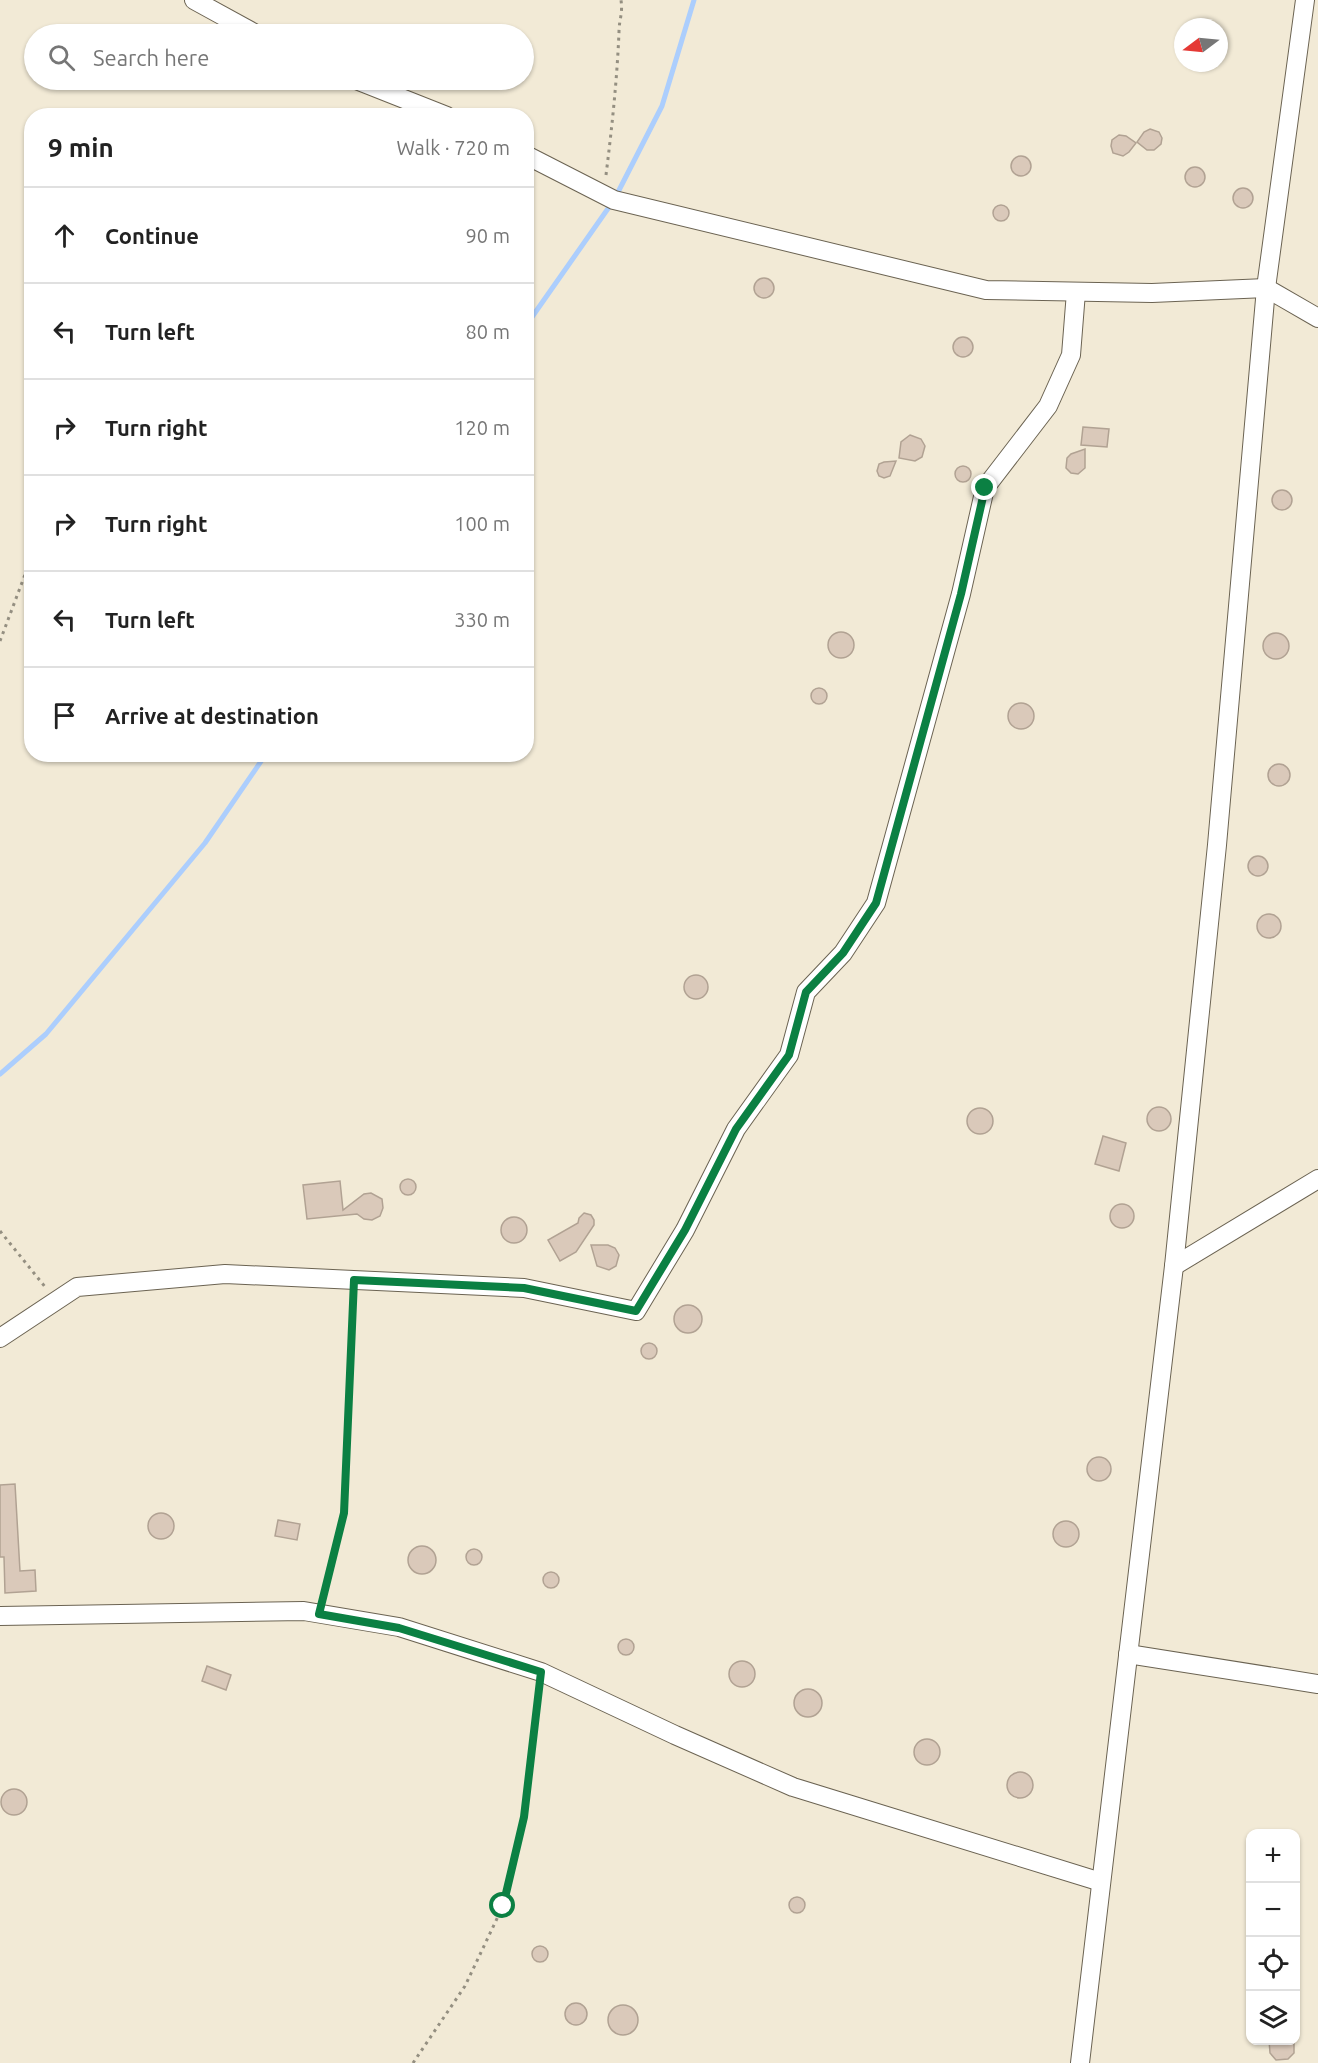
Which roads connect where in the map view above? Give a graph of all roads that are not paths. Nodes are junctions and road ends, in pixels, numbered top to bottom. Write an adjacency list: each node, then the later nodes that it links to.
1 (194, 0): 3 (street)
2 (1305, 0): 7 (street)
3 (238, 24)
4 (381, 90): 5 (street)
5 (427, 108)
6 (534, 159): 8 (street)
7 (1266, 288): 8 (street); 9 (street); 11 (street)
8 (1076, 292): 12 (street)
9 (1318, 318)
10 (1318, 1179): 11 (street)
11 (1174, 1266): 14 (street)
12 (0, 1338)
13 (0, 1616): 16 (street)
14 (1128, 1654): 15 (street); 16 (street)
15 (1318, 1684)
16 (1101, 1882): 17 (street)
17 (1080, 2063)

